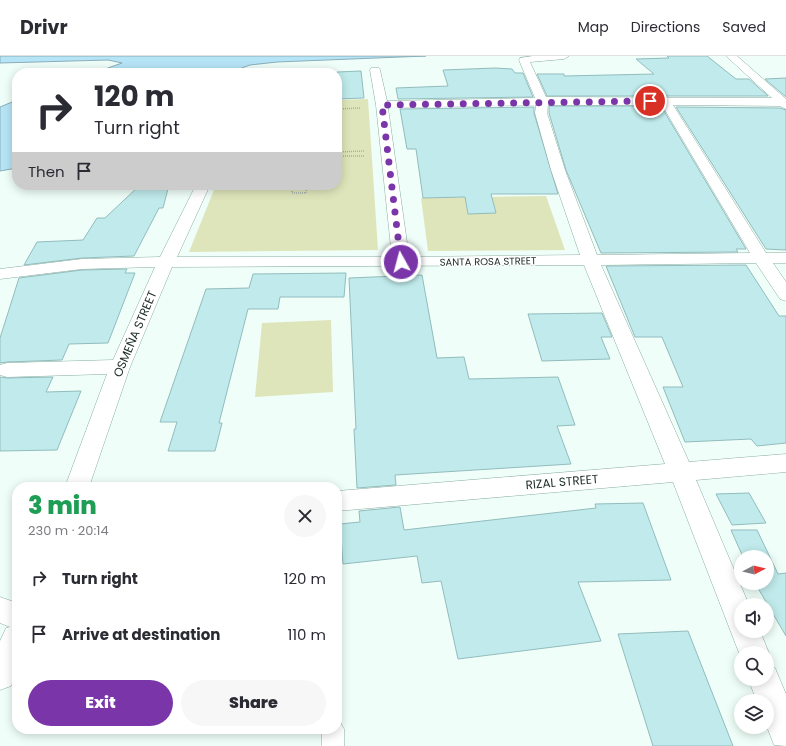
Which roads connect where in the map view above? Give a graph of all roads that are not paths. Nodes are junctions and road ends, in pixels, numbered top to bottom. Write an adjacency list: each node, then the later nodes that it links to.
1 (564, 56): 4 (street)
2 (731, 56): 6 (street)
3 (375, 70): 7 (street)
4 (542, 101): 5 (street); 7 (street); 11 (street)
5 (665, 101): 6 (street); 9 (street)
6 (784, 103)
7 (382, 105): 13 (street)
8 (201, 190): 12 (street, OSMEÑA STREET)
9 (760, 258): 10 (street, SANTA ROSA STREET); 11 (street, SANTA ROSA STREET); 15 (street)
10 (786, 258)
11 (590, 260): 13 (street, SANTA ROSA STREET); 19 (street)
12 (166, 262): 13 (street, SANTA ROSA STREET); 14 (street, SANTA ROSA STREET); 16 (street, OSMEÑA STREET)
13 (401, 262)
14 (0, 274)
15 (786, 295)
16 (120, 367): 17 (street); 20 (street, OSMEÑA STREET)
17 (7, 370)
18 (786, 463): 19 (street, RIZAL STREET)
19 (681, 472): 21 (street, RIZAL STREET); 22 (street)
20 (79, 482)
21 (342, 500)
22 (734, 604)
23 (0, 610): 24 (street)
24 (12, 614)
25 (12, 649): 26 (street)
26 (0, 675)
27 (767, 686): 28 (street)
28 (786, 733)
29 (333, 734): 30 (lane)
30 (333, 746)

